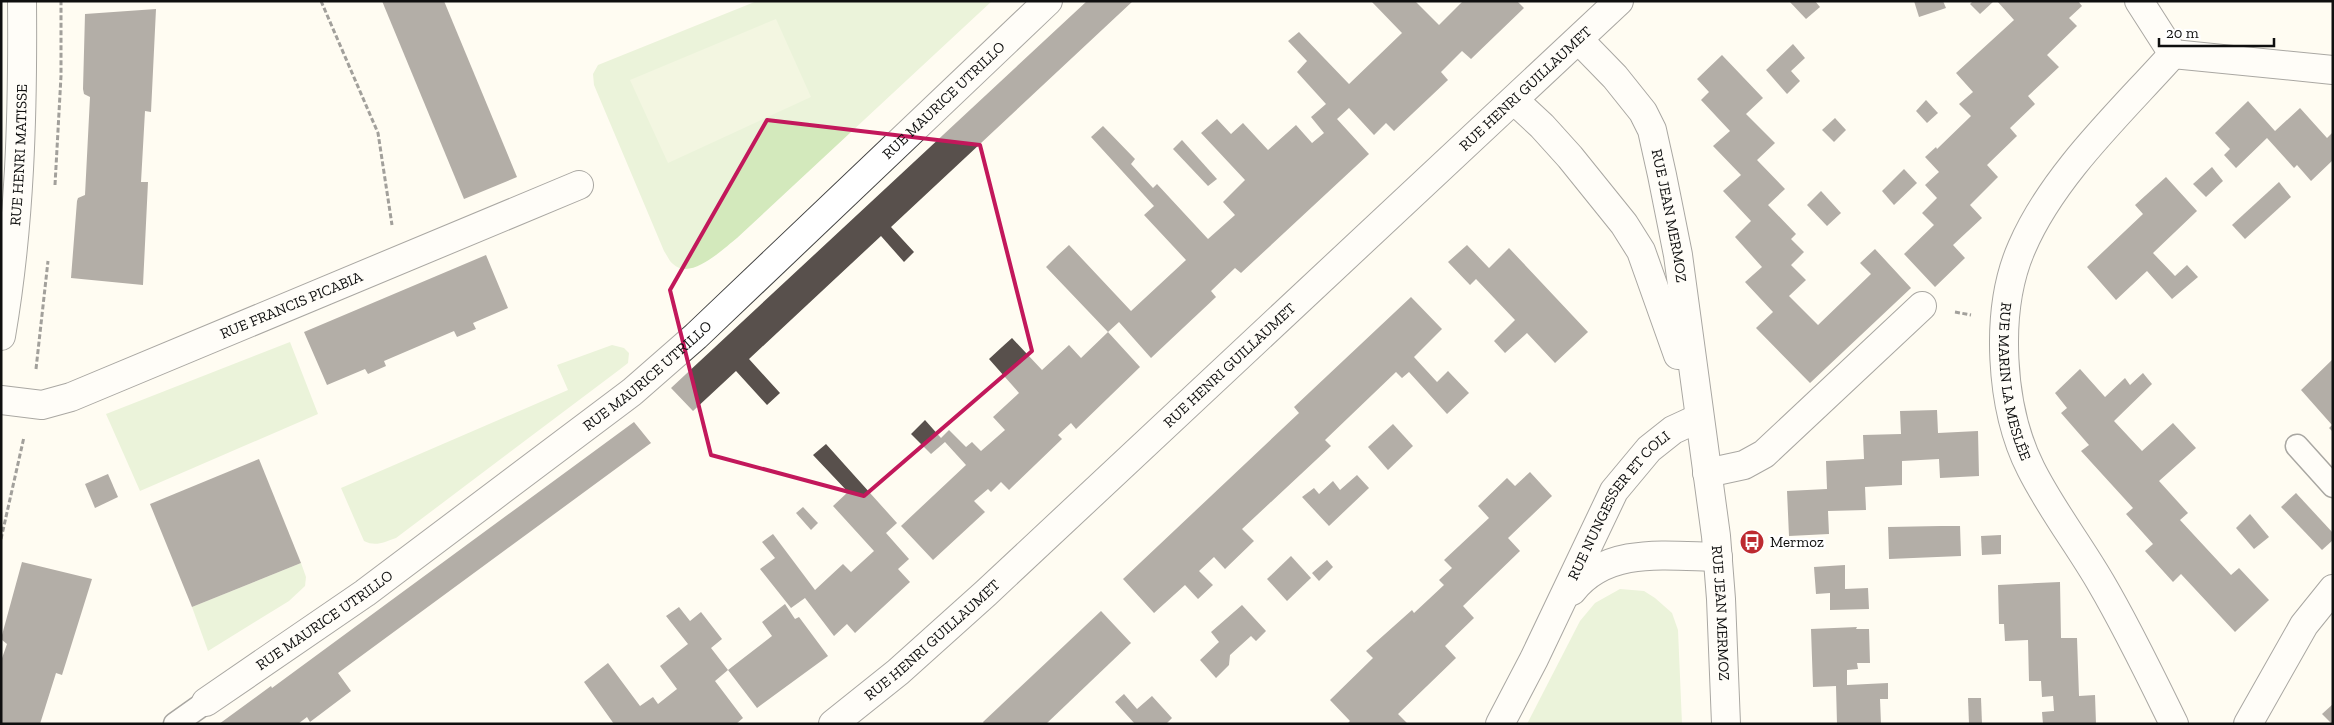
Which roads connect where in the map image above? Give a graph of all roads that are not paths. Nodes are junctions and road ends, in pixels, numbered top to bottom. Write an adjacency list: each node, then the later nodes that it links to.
1 (22, 1): 11 (street, RUE HENRI MATISSE)
2 (1048, 1): 20 (street, RUE MAURICE UTRILLO)
3 (1619, 1): 5 (street, RUE HENRI GUILLAUMET)
4 (2139, 1): 6 (street)
5 (1578, 40): 8 (street, RUE HENRI GUILLAUMET); 13 (street, RUE JEAN MERMOZ)
6 (2173, 54): 7 (street); 25 (street, RUE MARIN LA MESLÉE)
7 (2333, 70)
8 (1514, 100): 13 (street, RUE JEAN MERMOZ); 22 (street, RUE HENRI GUILLAUMET)
9 (578, 185): 12 (street, RUE FRANCIS PICABIA)
10 (1922, 306): 15 (street)
11 (1, 336)
12 (1, 400)
13 (1699, 418): 15 (street, RUE JEAN MERMOZ); 19 (street, RUE NUNGESSER ET COLI)
14 (2297, 446): 16 (lane)
15 (1707, 473): 17 (street, RUE JEAN MERMOZ)
16 (2333, 486)
17 (1718, 557): 19 (street, RUE NUNGESSER ET COLI); 24 (street, RUE JEAN MERMOZ)
18 (2333, 589): 26 (street)
19 (1557, 610): 23 (street, RUE NUNGESSER ET COLI)
20 (206, 702): 21 (lane)
21 (175, 724)
22 (834, 724)
23 (1500, 724)
24 (1726, 724)
25 (2174, 724)
26 (2248, 724)

